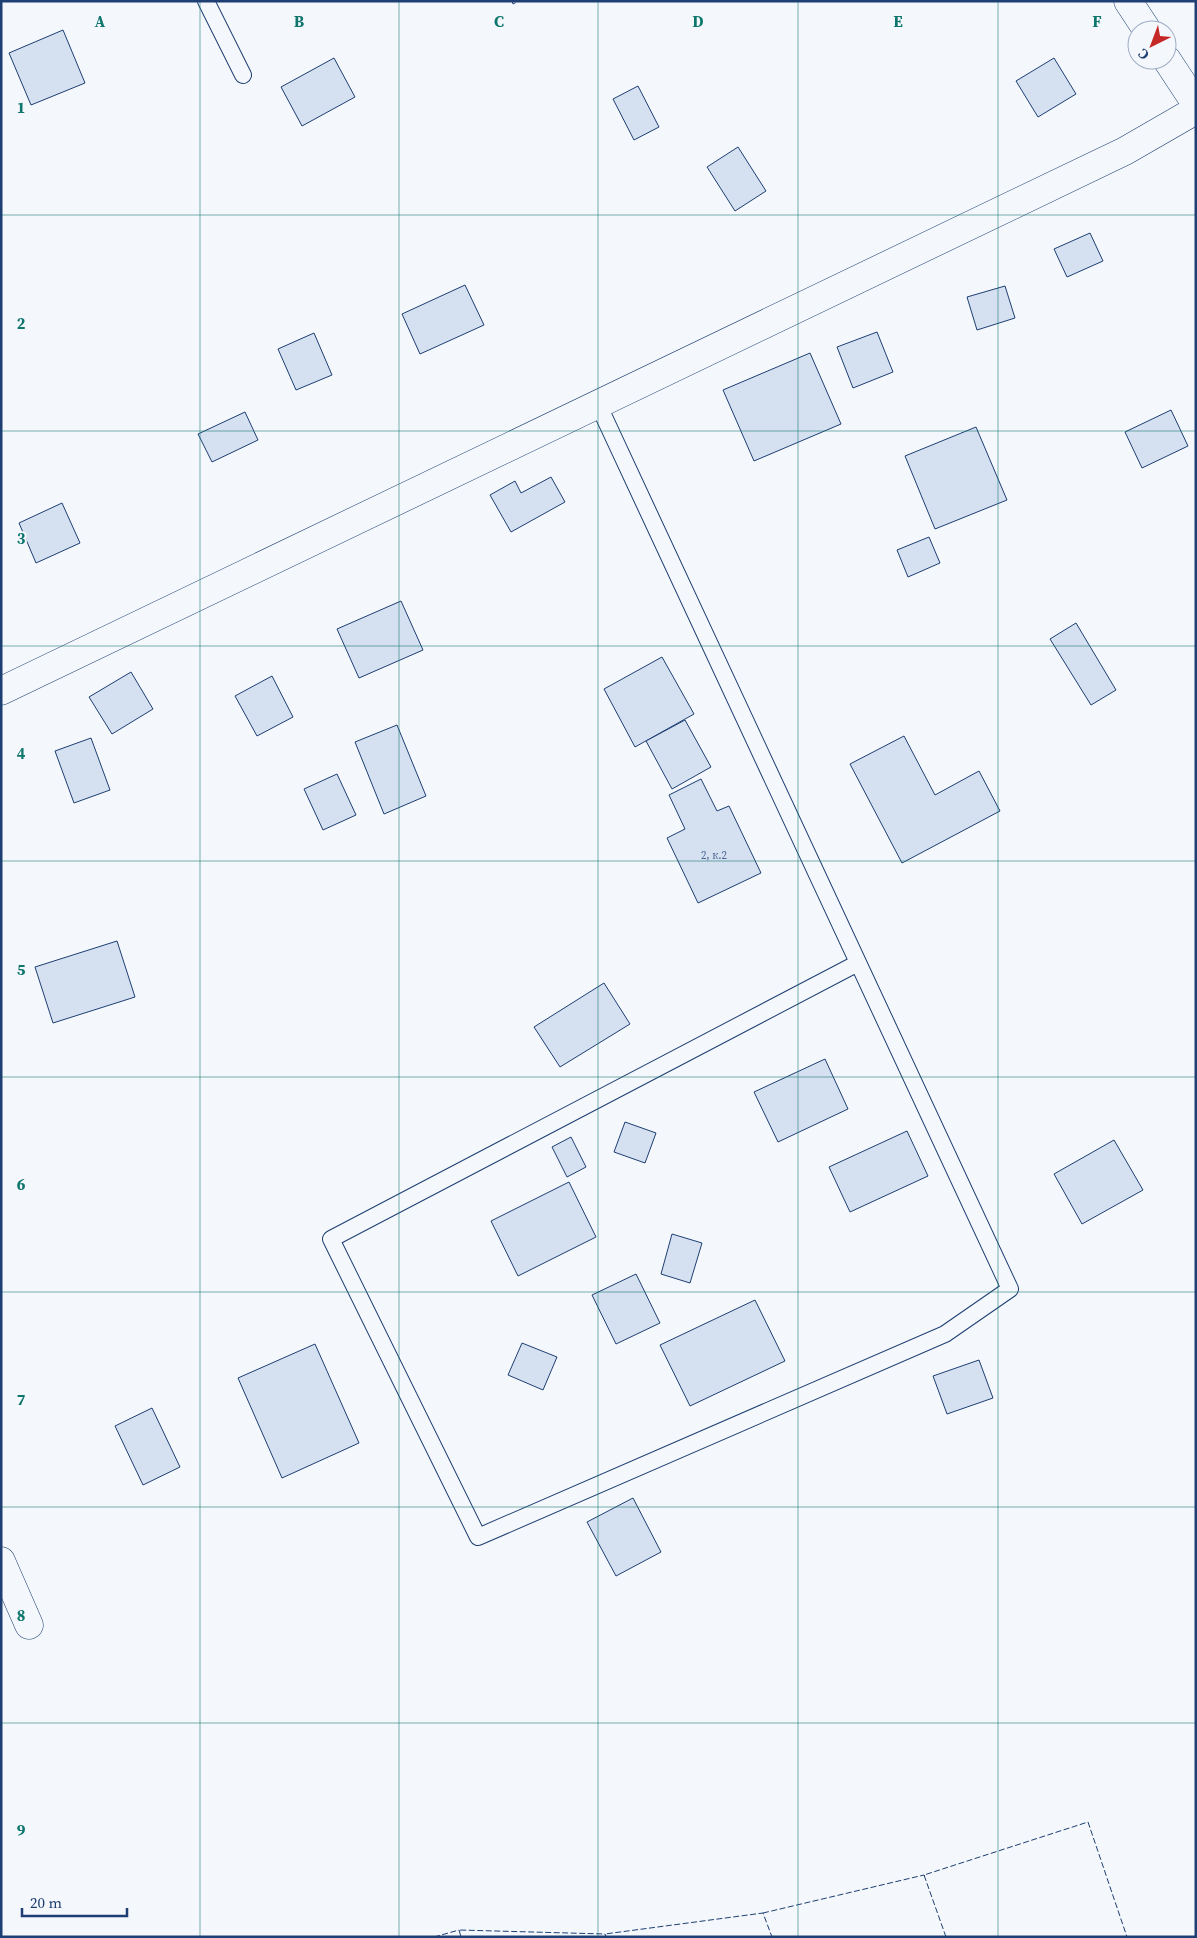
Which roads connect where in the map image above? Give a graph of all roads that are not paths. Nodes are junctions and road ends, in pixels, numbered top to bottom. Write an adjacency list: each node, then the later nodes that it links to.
1 (206, 1): 5 (lane)
2 (1128, 1): 3 (street)
3 (1140, 20)
4 (1174, 70): 6 (street)
5 (243, 75)
6 (1196, 104)
7 (1196, 110): 8 (street)
8 (598, 404): 9 (street); 10 (lane)
9 (1, 691)
10 (858, 963): 10 (lane)
11 (1, 1561): 12 (street)
12 (29, 1625)

